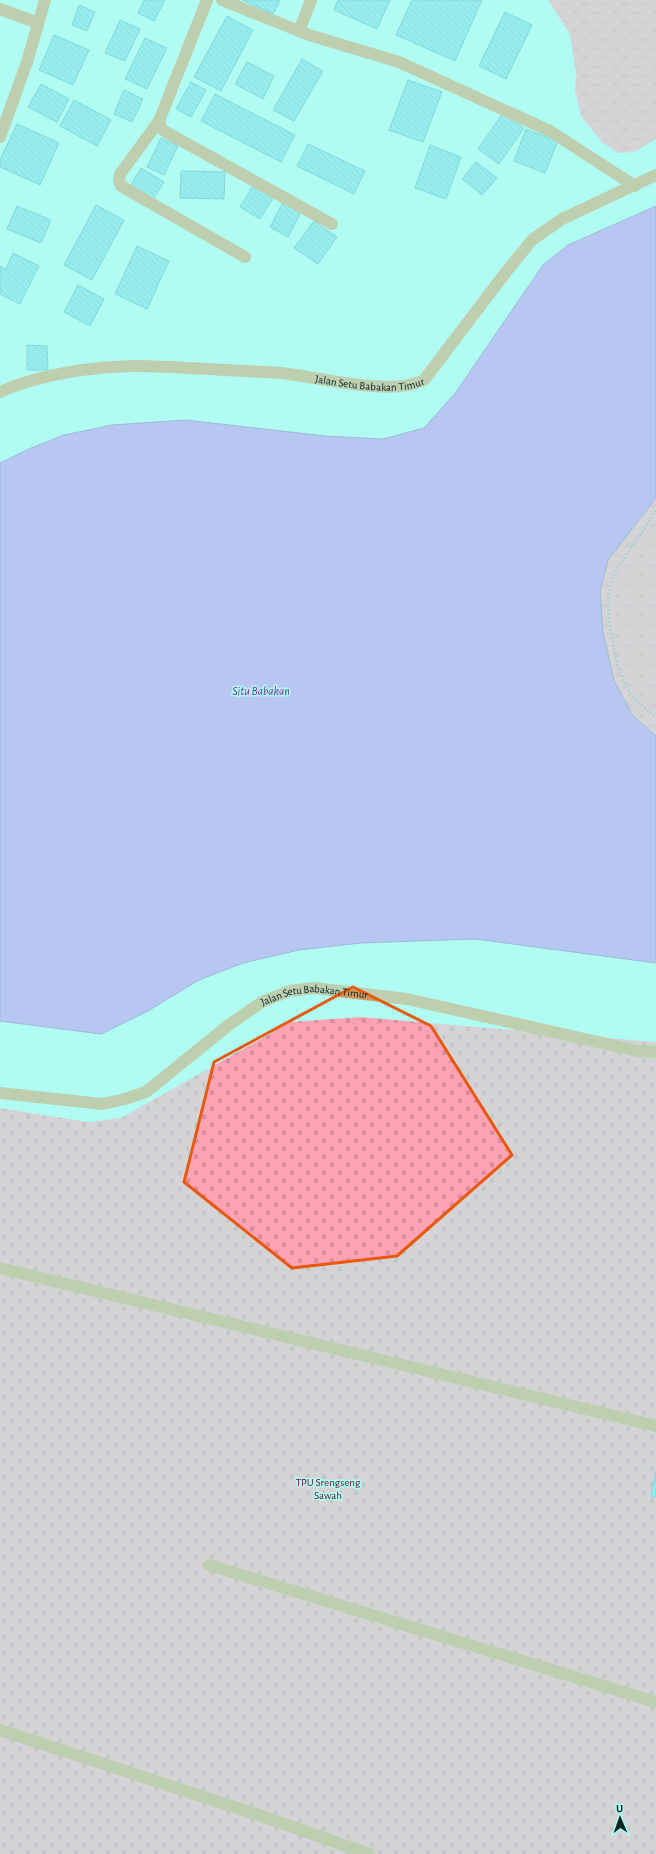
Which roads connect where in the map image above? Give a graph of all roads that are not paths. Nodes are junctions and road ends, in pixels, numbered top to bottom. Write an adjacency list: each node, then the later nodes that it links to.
1 (45, 0): 6 (street)
2 (207, 0): 8 (street)
3 (222, 0): 7 (street)
4 (311, 0): 7 (street)
5 (0, 9): 6 (street)
6 (38, 23): 9 (street)
7 (299, 31): 11 (street)
8 (159, 121): 12 (street); 13 (street)
9 (0, 137)
10 (656, 175): 11 (street, Jalan Setu Babakan Timur)
11 (635, 186): 14 (street, Jalan Setu Babakan Timur)
12 (332, 224)
13 (245, 257)
14 (0, 392)
15 (656, 1052): 16 (street, Jalan Setu Babakan Timur)
16 (0, 1093)
17 (0, 1268): 18 (street)
18 (656, 1426)
19 (209, 1565): 20 (street)
20 (656, 1702)
21 (0, 1730): 22 (street)
22 (369, 1854)

